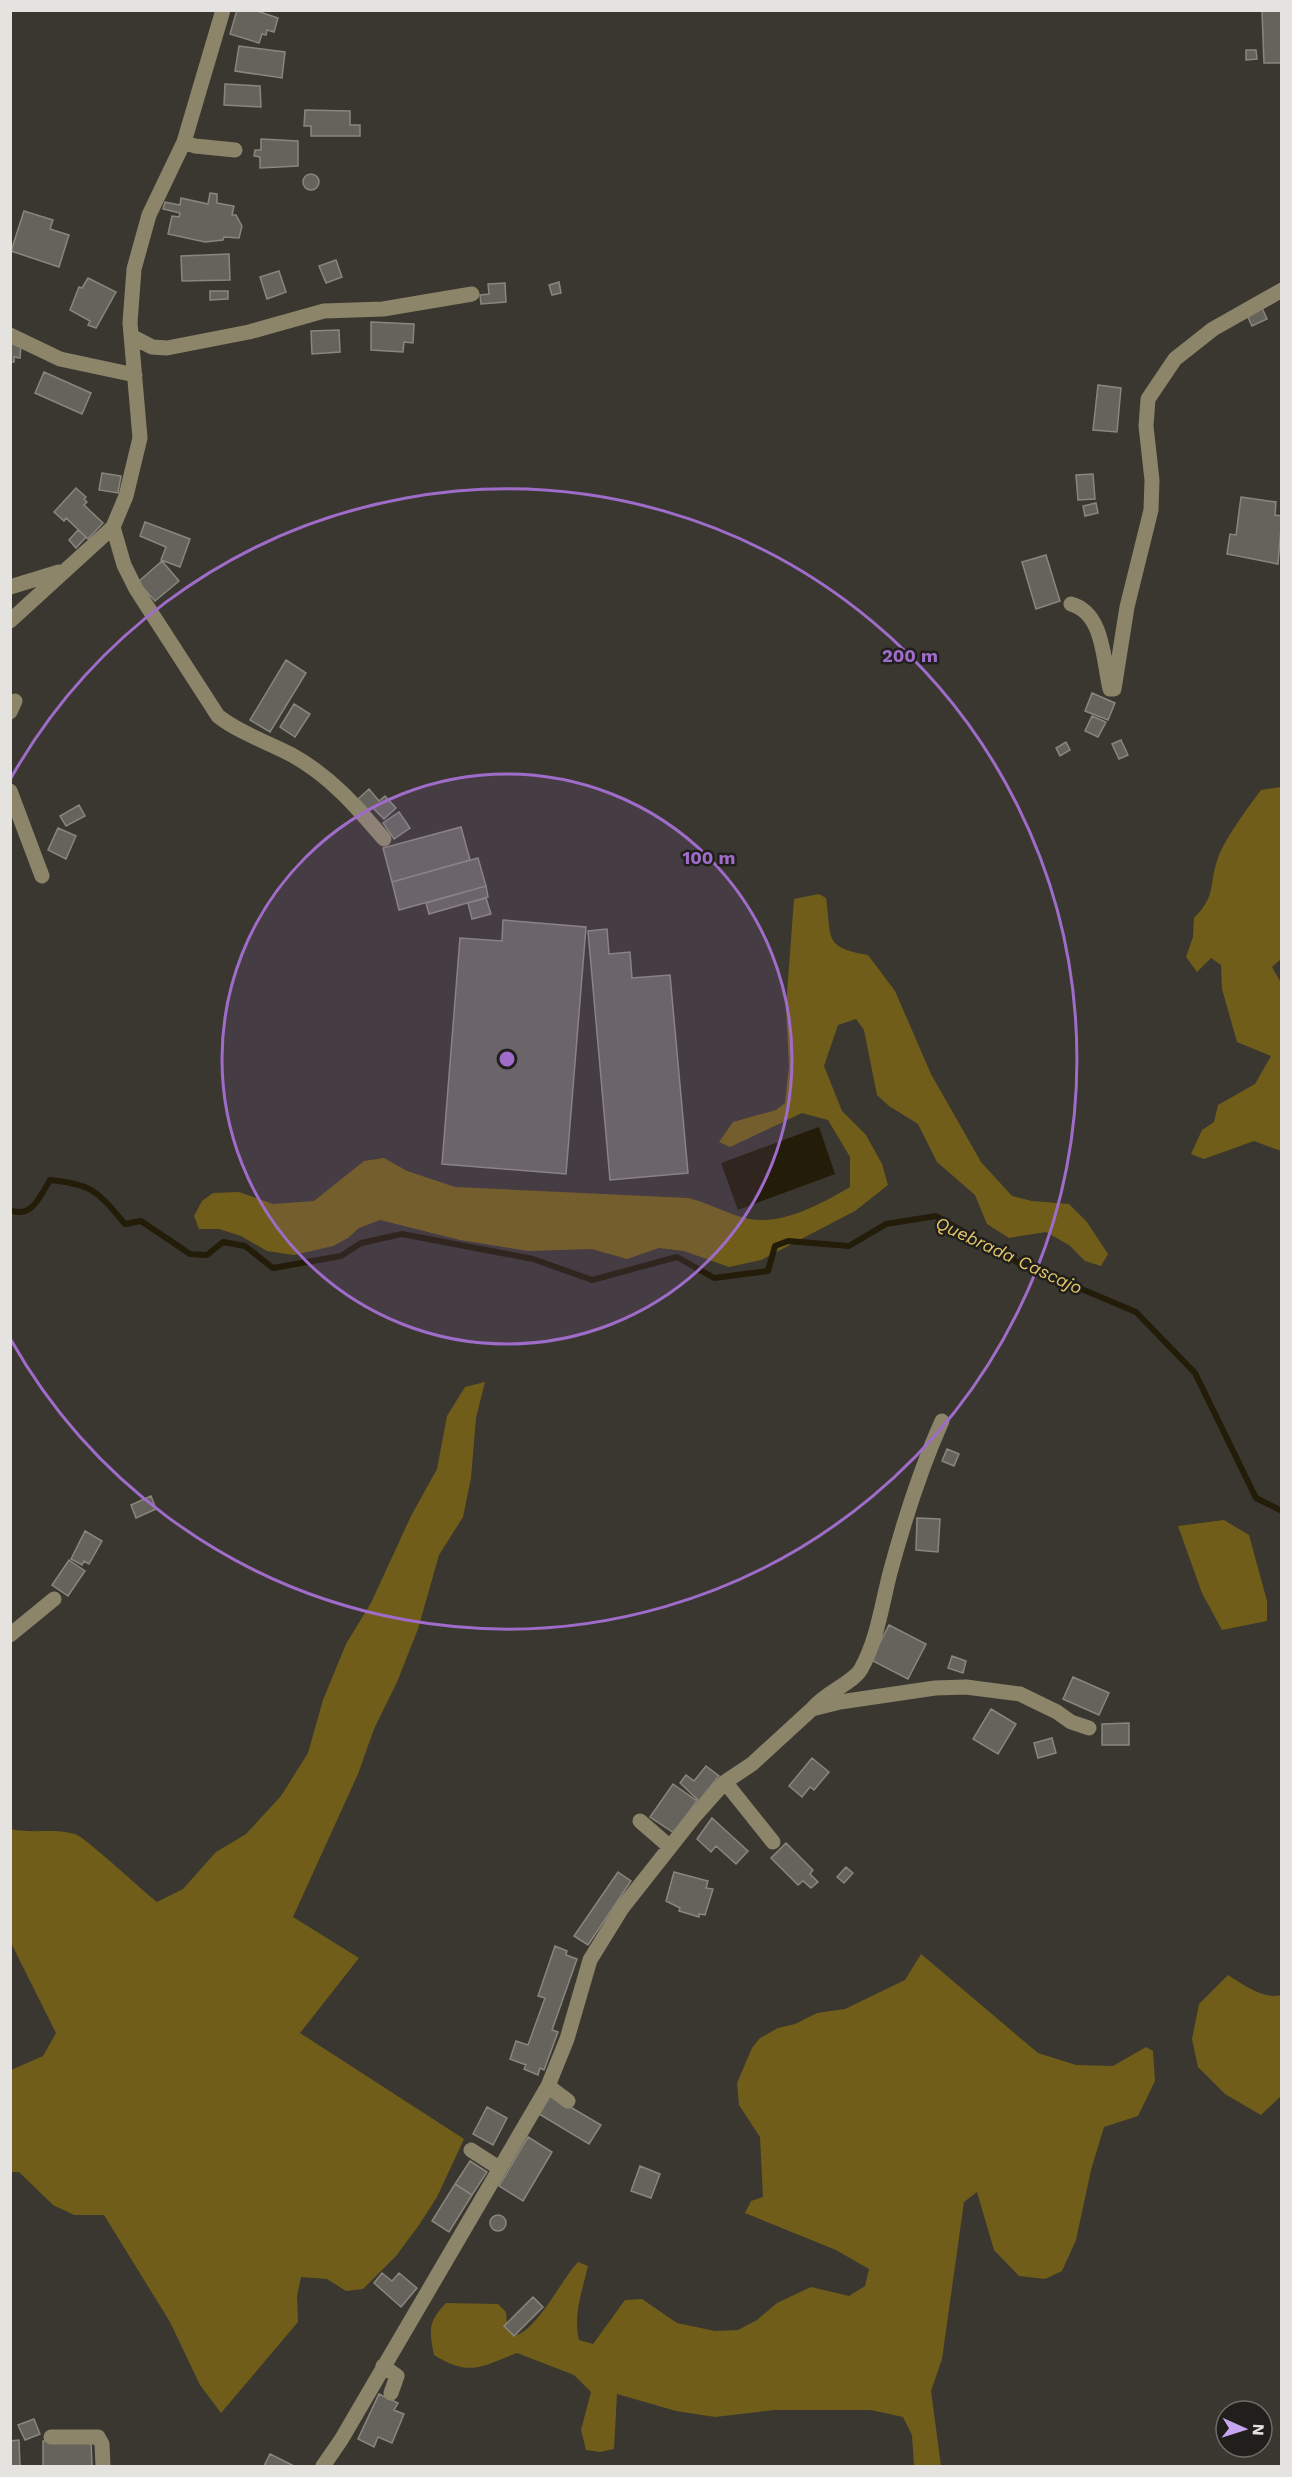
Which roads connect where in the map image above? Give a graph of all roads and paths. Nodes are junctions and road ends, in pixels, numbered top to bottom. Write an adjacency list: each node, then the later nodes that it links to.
1 (223, 10): 2 (street)
2 (184, 142): 3 (street); 7 (street)
3 (235, 150)
4 (1281, 291): 12 (street)
5 (472, 294): 7 (street)
6 (10, 335): 8 (street)
7 (131, 336): 8 (street)
8 (135, 375): 9 (street)
9 (113, 527): 10 (street); 15 (street)
10 (62, 571): 11 (street); 13 (street)
11 (10, 587)
12 (1071, 604)
13 (10, 621)
14 (10, 791): 16 (street)
15 (384, 839)
16 (42, 876)
17 (942, 1421): 20 (street)
18 (54, 1599): 19 (street)
19 (10, 1635)
20 (812, 1709): 21 (street); 22 (street)
21 (1089, 1728)
22 (725, 1782): 24 (street); 25 (street)
23 (640, 1821): 25 (street)
24 (773, 1842)
25 (670, 1847): 26 (street)
26 (548, 2086): 27 (street); 29 (street)
27 (568, 2102)
28 (471, 2150): 29 (street)
29 (498, 2168): 30 (street)
30 (383, 2366): 31 (street); 34 (street)
31 (391, 2393)
32 (51, 2437): 33 (street)
33 (103, 2466)
34 (323, 2466)

